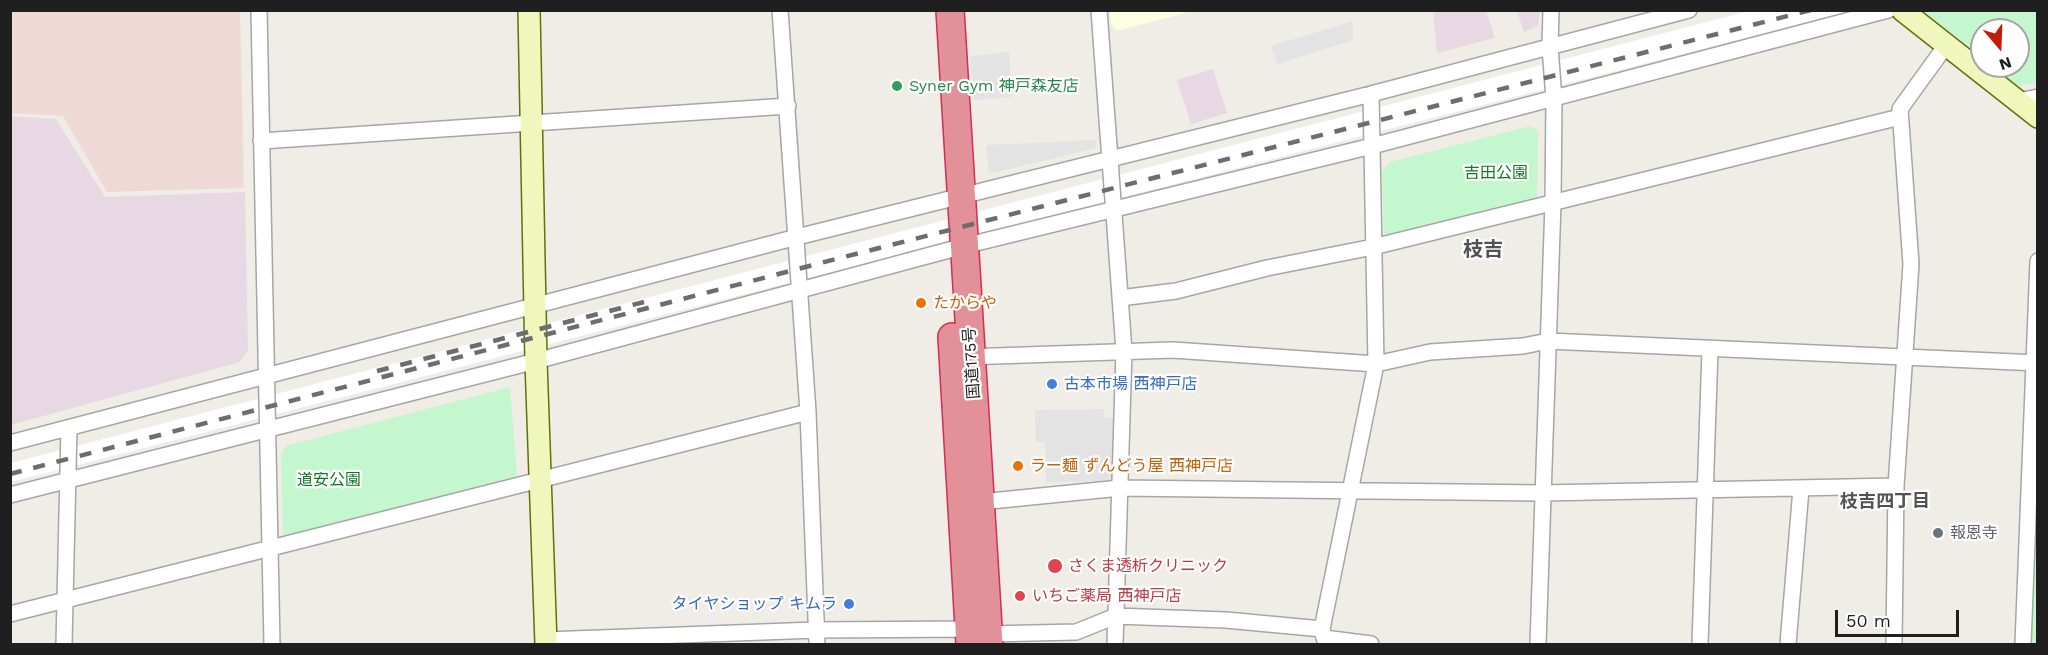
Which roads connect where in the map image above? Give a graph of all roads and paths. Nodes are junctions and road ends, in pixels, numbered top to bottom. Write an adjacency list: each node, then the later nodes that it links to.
1 (259, 10): 20 (street)
2 (530, 10): 19 (street)
3 (780, 10): 16 (street)
4 (932, 10): 23 (highway, 国道175号)
5 (950, 10): 23 (highway, 国道175号)
6 (1099, 10): 22 (street)
7 (1551, 10): 12 (street)
8 (1689, 10): 12 (street)
9 (1888, 10): 14 (street)
10 (1902, 10): 11 (street)
11 (1947, 44): 15 (street); 17 (street)
12 (1550, 47): 13 (street); 14 (street)
13 (1371, 94): 21 (street); 22 (street)
14 (1554, 99): 21 (street); 24 (street)
15 (2028, 99): 18 (street)
16 (788, 106): 19 (street); 26 (street)
17 (1900, 117): 24 (street); 37 (street)
18 (2037, 117)
19 (532, 125): 20 (street); 32 (street)
20 (261, 141): 41 (street)
21 (1372, 146): 25 (street); 27 (street)
22 (1108, 160): 23 (street); 25 (street)
23 (952, 197): 26 (street); 28 (highway, 国道175号)
24 (1553, 203): 27 (street); 33 (street)
25 (1112, 212): 28 (street); 31 (street)
26 (797, 237): 30 (street); 32 (street)
27 (1373, 247): 31 (street); 40 (street)
28 (955, 248): 30 (street); 36 (highway, 国道175号)
29 (2037, 261): 39 (street)
30 (800, 289): 38 (street); 42 (street)
31 (1119, 298): 35 (street)
32 (535, 305): 38 (street); 41 (street)
33 (1548, 341): 34 (street); 40 (street); 54 (street)
34 (1710, 350): 37 (street); 52 (street)
35 (1124, 351): 36 (street); 40 (street); 50 (street)
36 (962, 358): 56 (highway, 国道175号); 63 (highway, 国道175号)
37 (1904, 359): 39 (street); 49 (street)
38 (536, 362): 44 (street); 47 (street)
39 (2035, 363): 48 (street)
40 (1376, 364): 53 (street)
41 (266, 376): 43 (street); 44 (street)
42 (808, 412): 47 (street); 61 (street)
43 (69, 428): 45 (street); 46 (street)
44 (267, 430): 46 (street); 57 (street)
45 (10, 442)
46 (70, 480): 55 (street); 58 (street)
47 (541, 481): 57 (street); 64 (street)
48 (2033, 483): 73 (street)
49 (1896, 486): 51 (street); 72 (street)
50 (1120, 488): 53 (street); 56 (street); 60 (street)
51 (1801, 489): 52 (street); 71 (street)
52 (1705, 491): 54 (street); 70 (street)
53 (1349, 492): 54 (street); 62 (street)
54 (1542, 493): 69 (street)
55 (10, 495)
56 (981, 502): 63 (highway, 国道175号)
57 (271, 547): 58 (street); 66 (street)
58 (65, 599): 59 (street); 65 (street)
59 (10, 614)
60 (1116, 616): 62 (street); 63 (street); 67 (street)
61 (817, 637): 63 (street); 64 (street)
62 (1323, 637): 68 (street)
63 (979, 638)
64 (546, 642)
65 (64, 645)
66 (272, 645)
67 (1114, 645)
68 (1371, 645)
69 (1538, 645)
70 (1700, 645)
71 (1788, 645)
72 (1894, 645)
73 (2023, 645)

